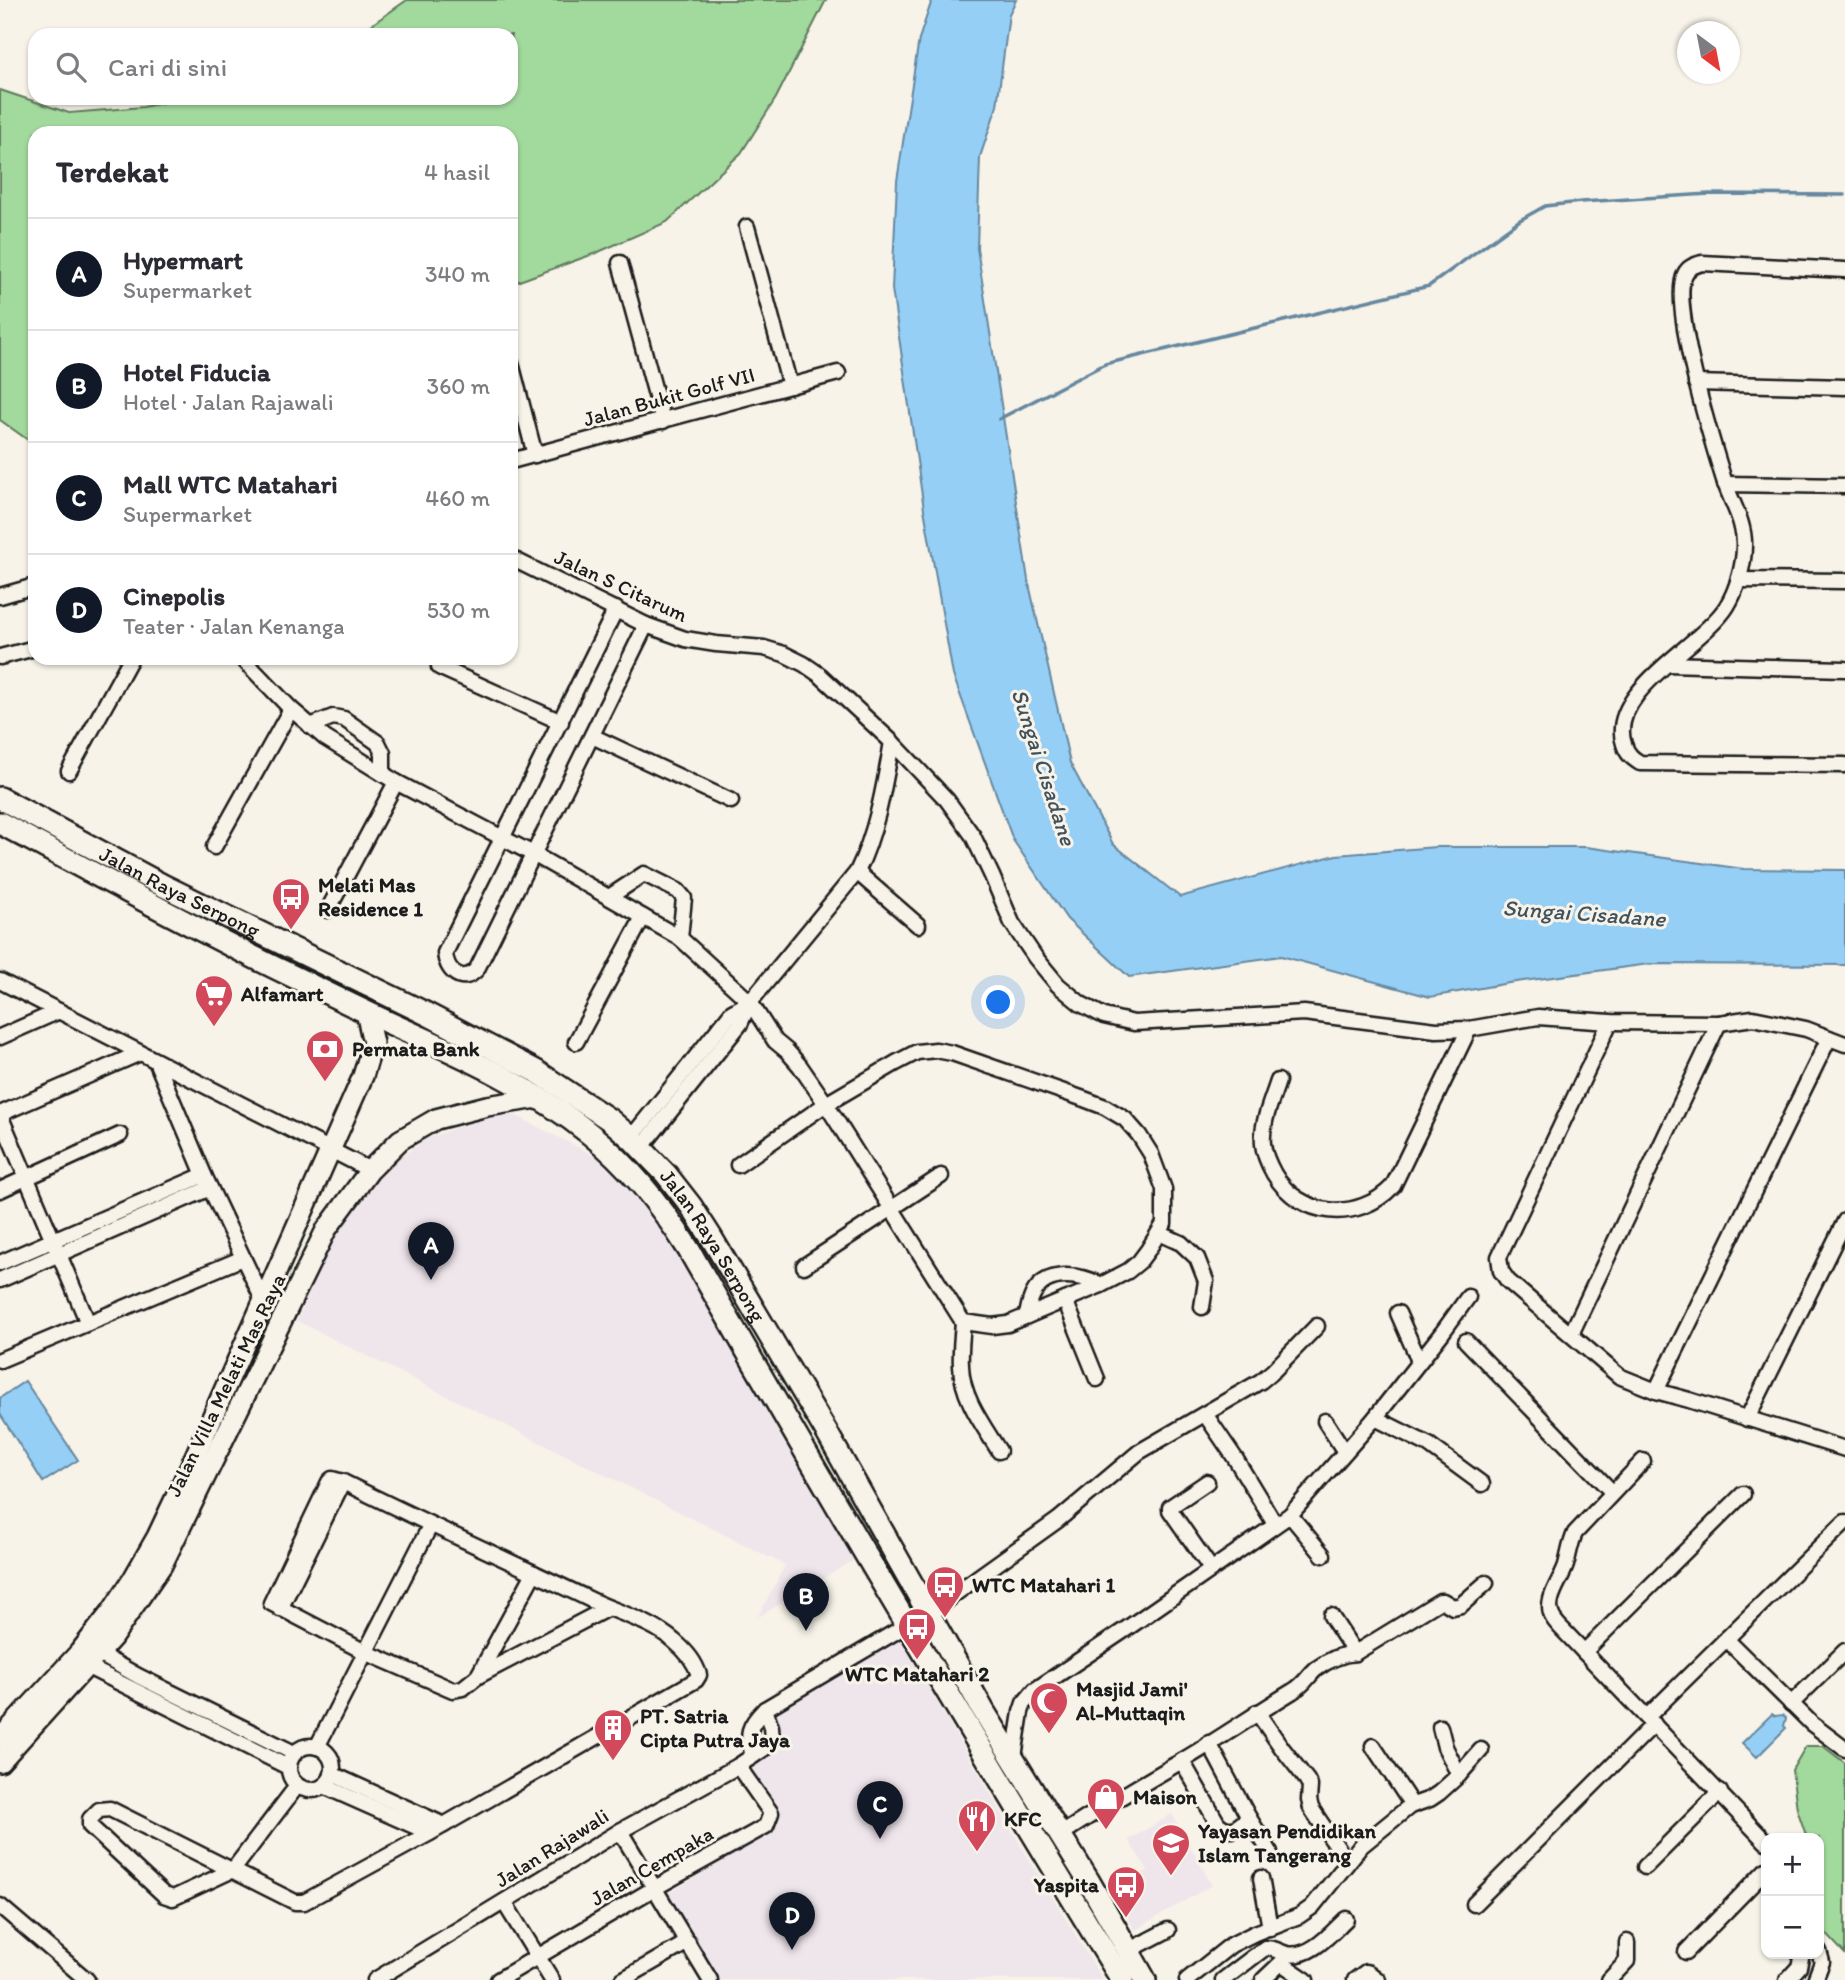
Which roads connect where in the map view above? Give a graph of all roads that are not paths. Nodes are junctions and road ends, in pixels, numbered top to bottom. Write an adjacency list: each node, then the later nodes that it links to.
1 (747, 227): 6 (street)
2 (620, 263): 9 (street)
3 (1845, 270): 5 (street)
4 (838, 373): 6 (street, Jalan Bukit Golf VII)
5 (1696, 383): 7 (street); 12 (street)
6 (790, 386): 9 (street, Jalan Bukit Golf VII)
7 (1845, 387)
8 (518, 390): 10 (street)
9 (663, 421): 10 (street, Jalan Bukit Golf VII)
10 (535, 455): 11 (street, Jalan Bukit Golf VII)
11 (518, 459)
12 (1725, 484): 13 (street); 15 (street)
13 (1845, 486)
14 (518, 561): 19 (street, Jalan S Citarum)
15 (1738, 580): 16 (street); 23 (street)
16 (1845, 581)
17 (28, 588): 18 (street)
18 (0, 596)
19 (616, 609): 20 (street, Jalan S Citarum); 29 (street)
20 (646, 625): 31 (street); 32 (street, Jalan S Citarum)
21 (28, 650): 22 (street)
22 (0, 657)
23 (1667, 664): 27 (street); 33 (street)
24 (127, 665): 34 (street)
25 (249, 665): 28 (street)
26 (439, 667): 29 (street)
27 (1845, 669)
28 (291, 709): 30 (street); 40 (street)
29 (561, 722): 39 (street)
30 (310, 726): 35 (street); 35 (street)
31 (592, 736): 37 (street); 41 (street)
32 (892, 742): 42 (street); 54 (street, Jalan S Citarum)
33 (1845, 765)
34 (69, 771)
35 (390, 778): 39 (street); 44 (street)
36 (0, 798): 66 (main road, Jalan Raya Serpong)
37 (731, 801)
38 (0, 823): 51 (main road, Jalan Raya Serpong)
39 (502, 839): 41 (street); 41 (street)
40 (214, 847)
41 (533, 854): 43 (street)
42 (857, 872): 46 (street); 49 (street)
43 (609, 897): 45 (street); 47 (street)
44 (328, 910)
45 (643, 917): 47 (street); 57 (street)
46 (918, 925)
47 (680, 938): 49 (street)
48 (0, 981): 50 (street)
49 (750, 1002): 63 (street); 66 (street)
50 (59, 1011): 55 (street); 59 (street)
51 (366, 1012): 62 (main road, Jalan Raya Serpong); 67 (street, Jalan Villa Melati Mas Raya)
52 (1610, 1022): 53 (street, Jalan S Citarum); 54 (street, Jalan S Citarum); 95 (street)
53 (1719, 1023): 56 (street, Jalan S Citarum); 95 (street)
54 (1469, 1029): 61 (street)
55 (0, 1037)
56 (1829, 1038): 58 (street, Jalan S Citarum); 100 (street)
57 (576, 1042)
58 (1845, 1044)
59 (140, 1053): 60 (street); 64 (street)
60 (156, 1062): 67 (street); 72 (street)
61 (1278, 1080)
62 (538, 1098): 69 (street, Jalan Villa Melati Mas Raya); 102 (main road, Jalan Raya Serpong)
63 (826, 1104): 68 (street); 75 (street); 78 (street)
64 (0, 1114): 71 (street)
65 (120, 1135): 71 (street)
66 (636, 1143): 101 (main road, Jalan Raya Serpong)
67 (331, 1149): 69 (street); 87 (street, Jalan Villa Melati Mas Raya)
68 (738, 1165)
69 (370, 1170): 132 (street, Jalan Villa Melati Mas Raya)
70 (941, 1176): 75 (street)
71 (27, 1178): 73 (street); 79 (street)
72 (207, 1181): 74 (street); 76 (street); 81 (street)
73 (0, 1190)
74 (137, 1204): 76 (street); 79 (street)
75 (892, 1208): 83 (street); 92 (street)
76 (143, 1218): 80 (street)
77 (1845, 1221): 105 (street)
78 (1159, 1233): 85 (street); 89 (street)
79 (54, 1240): 80 (street); 82 (street)
80 (60, 1254): 84 (street); 93 (street)
81 (243, 1258): 87 (street); 93 (street)
82 (0, 1263)
83 (804, 1266)
84 (0, 1280)
85 (1101, 1285): 88 (street); 91 (street)
86 (1468, 1297): 98 (street)
87 (263, 1300): 132 (street, Jalan Villa Melati Mas Raya)
88 (1065, 1300): 91 (street); 99 (street)
89 (1202, 1307)
90 (1398, 1313): 98 (street)
91 (1027, 1316): 92 (street)
92 (963, 1322): 108 (street)
93 (88, 1323): 97 (street)
94 (1317, 1326): 103 (street)
95 (1571, 1334): 100 (street)
96 (1466, 1341): 113 (street)
97 (0, 1360)
98 (1419, 1362): 104 (street)
99 (1097, 1379)
100 (1656, 1391): 105 (street)
101 (806, 1399): 102 (main road); 124 (main road, Jalan Raya Serpong)
102 (782, 1413): 126 (main road, Jalan Raya Serpong)
103 (1205, 1414): 117 (street); 124 (street)
104 (1375, 1418): 109 (street); 112 (street)
105 (1748, 1419): 107 (street)
106 (1325, 1422): 109 (street)
107 (1843, 1444)
108 (999, 1451)
109 (1345, 1452): 115 (street)
110 (1643, 1461): 113 (street)
111 (1207, 1482): 120 (street)
112 (1482, 1484)
113 (1612, 1492): 130 (street)
114 (1744, 1494): 130 (street)
115 (1290, 1515): 117 (street); 119 (street)
116 (1845, 1522): 127 (street)
117 (1275, 1524): 120 (street)
118 (430, 1525): 121 (street); 129 (street); 129 (street)
119 (1323, 1555)
120 (1212, 1569): 146 (street)
121 (534, 1573): 123 (street); 133 (street)
122 (1486, 1583): 131 (street)
123 (608, 1608): 133 (street); 157 (street)
124 (930, 1615): 146 (main road, Jalan Raya Serpong)
125 (1331, 1616): 131 (street)
126 (907, 1625): 135 (street); 172 (main road, Jalan Raya Serpong)
127 (1727, 1639): 134 (street); 137 (street)
128 (1845, 1651): 134 (street)
129 (365, 1652): 133 (street); 142 (street)
130 (1584, 1652): 137 (street)
131 (1355, 1653): 136 (street)
132 (86, 1656): 139 (street, Jalan Villa Melati Mas Raya); 147 (street); 149 (street, Jalan Villa Melati Mas Raya)
133 (478, 1676)
134 (1791, 1704): 143 (street)
135 (765, 1709): 145 (street); 145 (street, Jalan Rajawali)
136 (1257, 1712): 140 (street); 163 (street)
137 (1651, 1721): 154 (street); 171 (street)
138 (1440, 1727): 151 (street)
139 (0, 1739)
140 (1209, 1743): 148 (street); 156 (street)
141 (1373, 1746): 155 (street)
142 (317, 1747): 147 (street); 152 (street)
143 (1845, 1749)
144 (1481, 1750): 151 (street)
145 (753, 1756): 150 (street, Jalan Rajawali)
146 (1013, 1757): 160 (main road, Jalan Raya Serpong)
147 (291, 1760): 153 (street)
148 (1182, 1761): 156 (street); 160 (street)
149 (0, 1762)
150 (738, 1766): 158 (street, Jalan Rajawali); 168 (street, Jalan Cempaka)
151 (1459, 1775): 155 (street)
152 (328, 1780): 153 (street); 157 (street); 159 (street)
153 (297, 1786): 165 (street)
154 (1720, 1792): 161 (street); 164 (street)
155 (1412, 1805): 163 (street)
156 (1249, 1818): 162 (street)
157 (444, 1825): 159 (street)
158 (620, 1830): 168 (street); 170 (street, Jalan Rajawali)
159 (430, 1833): 165 (street)
160 (1060, 1835): 169 (main road, Jalan Raya Serpong)
161 (1761, 1837)
162 (1270, 1852)
163 (1347, 1862): 175 (street)
164 (1645, 1867)
165 (233, 1870): 165 (street)
166 (1761, 1875): 180 (street)
167 (1262, 1878): 175 (street)
168 (653, 1889): 177 (street); 181 (street, Jalan Cempaka)
169 (1101, 1901): 172 (main road); 179 (main road, Jalan Raya Serpong)
170 (504, 1902): 181 (street); 184 (street, Jalan Rajawali)
171 (1474, 1904)
172 (1081, 1912): 191 (main road, Jalan Raya Serpong)
173 (3, 1915): 185 (street)
174 (1346, 1919): 194 (street)
175 (1270, 1928): 193 (street)
176 (1168, 1930): 179 (street)
177 (688, 1942): 189 (street); 190 (street)
178 (1627, 1942): 199 (street)
179 (1128, 1951): 192 (main road, Jalan Raya Serpong)
180 (1686, 1952)
181 (538, 1956): 187 (street, Jalan Cempaka); 188 (street)
182 (1801, 1959): 200 (street)
183 (1821, 1959): 201 (street)
184 (394, 1975): 186 (street, Jalan Rajawali)
185 (86, 1980)
186 (375, 1980)
187 (498, 1980)
188 (552, 1980)
189 (622, 1980)
190 (710, 1980)
191 (1122, 1980)
192 (1145, 1980)
193 (1187, 1980)
194 (1223, 1980)
195 (1263, 1980): 196 (street)
196 (1306, 1980)
197 (1355, 1980): 198 (street)
198 (1378, 1980)
199 (1609, 1980)
200 (1787, 1980)
201 (1815, 1980)

